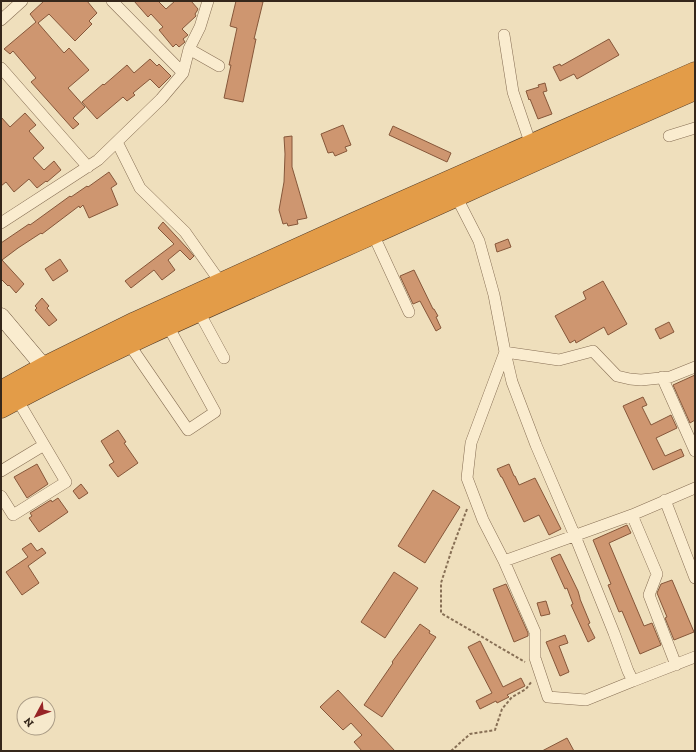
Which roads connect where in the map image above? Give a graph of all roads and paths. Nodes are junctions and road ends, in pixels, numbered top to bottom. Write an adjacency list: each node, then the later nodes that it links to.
1 (22, 1): 4 (street)
2 (112, 1): 10 (street)
3 (208, 1): 6 (street)
4 (1, 20)
5 (504, 35): 15 (street)
6 (189, 49): 7 (street); 10 (street)
7 (218, 66)
8 (1, 68): 16 (street)
9 (695, 72): 15 (highway)
10 (183, 73): 14 (street)
11 (695, 90): 17 (highway)
12 (695, 128): 13 (street)
13 (669, 136)
14 (117, 142): 16 (street); 20 (street)
15 (531, 145): 20 (highway)
16 (88, 167): 18 (street)
17 (456, 196): 19 (highway); 26 (street)
18 (1, 223)
19 (373, 234): 21 (highway); 22 (street)
20 (221, 283): 29 (highway)
21 (200, 312): 24 (highway); 27 (street)
22 (409, 312)
23 (1, 316): 29 (street)
24 (168, 326): 25 (highway); 25 (street)
25 (129, 344): 31 (highway)
26 (505, 352): 30 (street); 40 (street); 41 (street)
27 (224, 358)
28 (695, 367): 30 (street)
29 (44, 368): 31 (highway)
30 (662, 378): 33 (street)
31 (6, 399): 32 (street)
32 (44, 445): 34 (street); 36 (street)
33 (695, 451)
34 (1, 471)
35 (695, 488): 37 (street)
36 (1, 496)
37 (665, 500): 39 (street); 42 (street)
38 (467, 504): 45 (path)
39 (632, 515): 40 (street); 44 (street)
40 (575, 536): 41 (street); 46 (street)
41 (504, 561): 45 (street)
42 (695, 578)
43 (695, 657): 44 (street)
44 (676, 665): 46 (street)
45 (540, 670): 46 (street); 47 (path)
46 (633, 681)
47 (451, 751)

